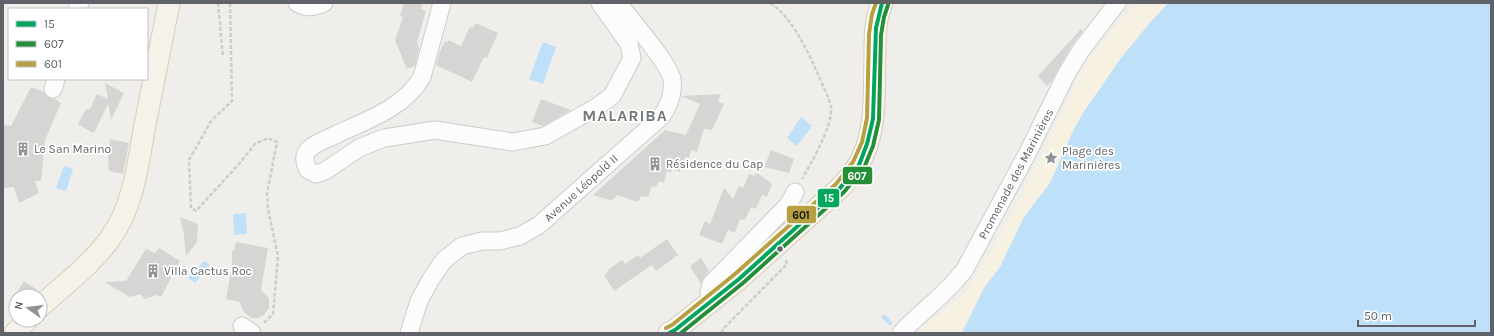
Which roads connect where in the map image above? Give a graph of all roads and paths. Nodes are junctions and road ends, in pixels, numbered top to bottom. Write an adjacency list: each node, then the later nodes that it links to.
1 (169, 3): 15 (main road)
2 (218, 3): 12 (path)
3 (230, 3): 17 (path)
4 (297, 3): 5 (street)
5 (324, 3)
6 (442, 3): 7 (street)
7 (600, 3)
8 (618, 3): 18 (street, Avenue Léopold II)
9 (770, 3): 13 (path)
10 (882, 3): 16 (main road)
11 (1117, 3): 21 (street, Promenade des Marinières)
12 (223, 57)
13 (795, 192): 16 (street)
14 (784, 266): 20 (path)
15 (48, 301)
16 (711, 302): 19 (main road)
17 (249, 330)
18 (409, 333)
19 (669, 333)
20 (721, 333)
21 (901, 333)

